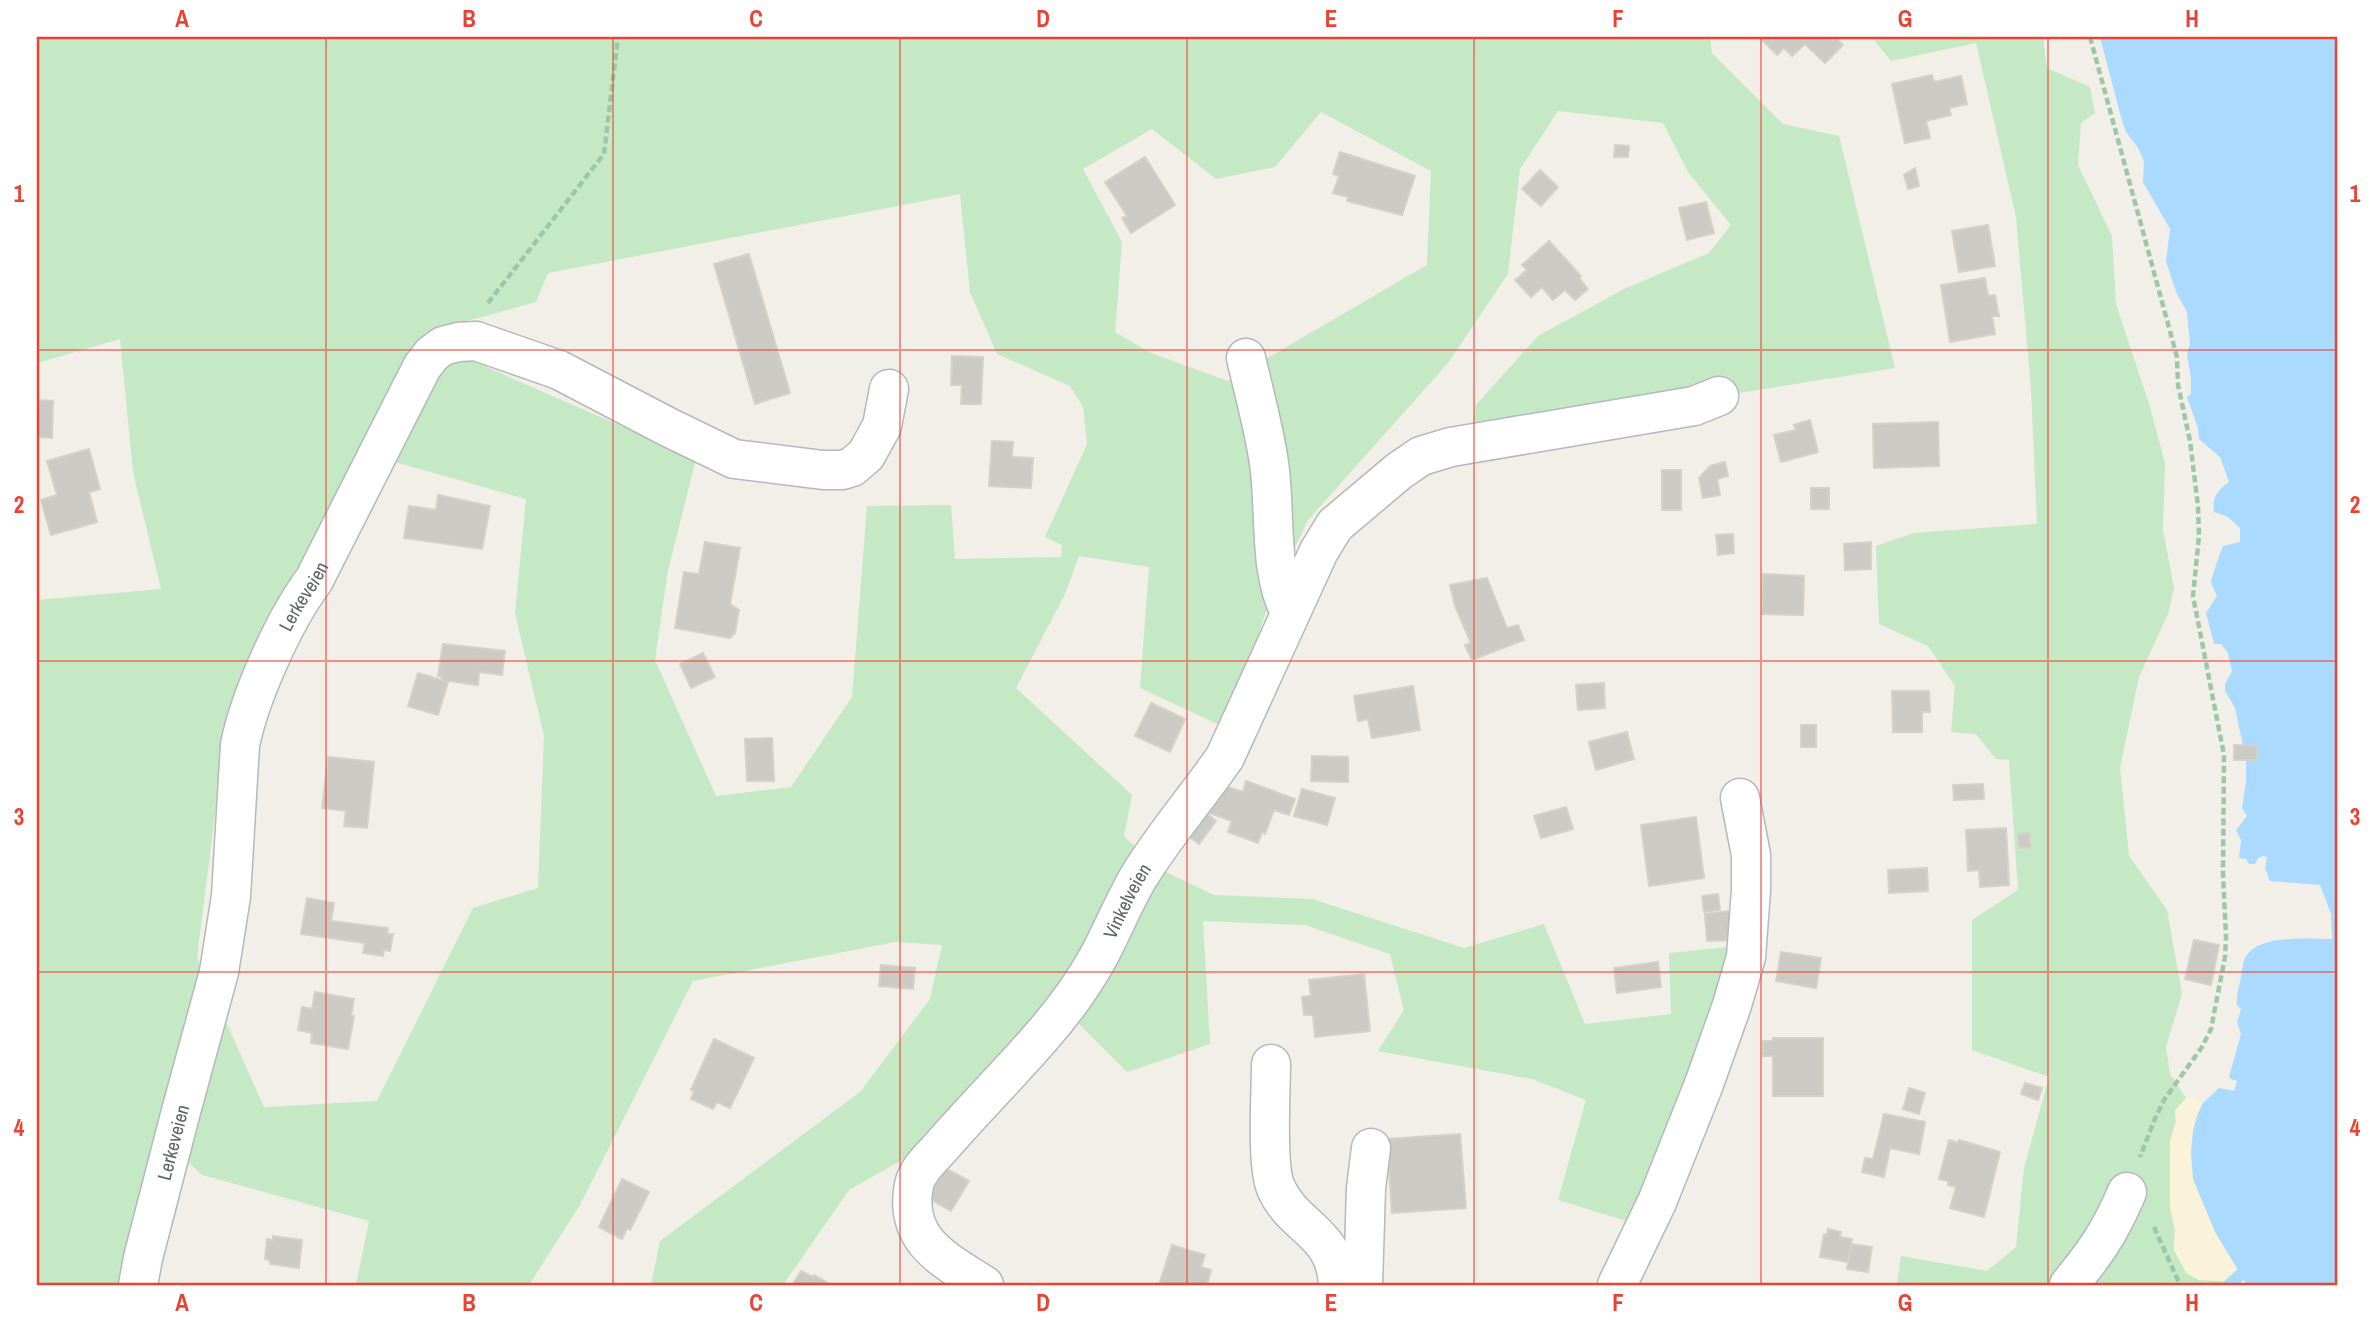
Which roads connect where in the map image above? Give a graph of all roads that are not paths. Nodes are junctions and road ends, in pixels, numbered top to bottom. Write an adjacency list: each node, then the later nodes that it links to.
1 (1246, 358): 4 (street)
2 (889, 389): 9 (street, Lerkeveien)
3 (1719, 396): 4 (street, Vinkelveien)
4 (1290, 612): 10 (street, Vinkelveien)
5 (1740, 798): 13 (street)
6 (1271, 1064): 11 (street)
7 (1371, 1148): 12 (street)
8 (2127, 1192): 14 (street)
9 (138, 1285)
10 (984, 1285)
11 (1338, 1285)
12 (1363, 1285)
13 (1617, 1285)
14 (2069, 1285)

